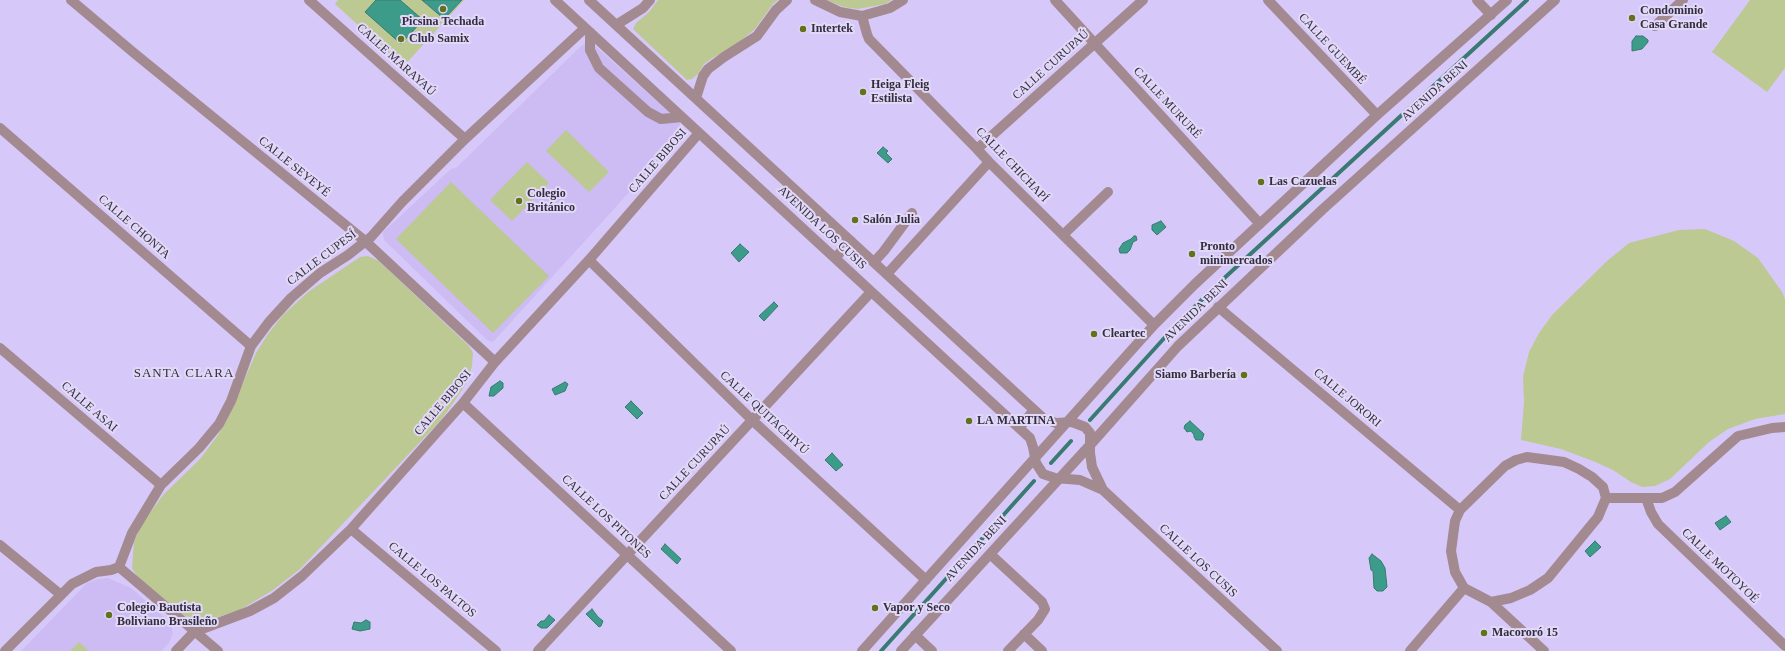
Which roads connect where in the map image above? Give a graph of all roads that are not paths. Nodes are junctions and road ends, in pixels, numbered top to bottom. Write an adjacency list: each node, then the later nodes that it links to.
1 (71, 0): 34 (street, CALLE SEYEYÉ)
2 (309, 0): 27 (street, CALLE MARAYAÚ)
3 (556, 0): 20 (street, AVENIDA LOS CUSIS)
4 (589, 0): 18 (street, AVENIDA LOS CUSIS)
5 (650, 0): 18 (street)
6 (788, 0): 22 (street)
7 (815, 0): 17 (street)
8 (903, 0): 17 (street)
9 (1055, 0): 21 (street, CALLE MURURÉ)
10 (1143, 0): 21 (street, CALLE CURUPAÚ)
11 (1268, 0): 23 (street, CALLE GUEMBÉ)
12 (1477, 0): 16 (street)
13 (1507, 0): 16 (street, AVENIDA BENI)
14 (1555, 0): 41 (street, AVENIDA BENI)
15 (1683, 0): 19 (street)
16 (1491, 15): 23 (street, AVENIDA BENI)
17 (862, 16): 28 (street, CALLE CHICHAPÍ)
18 (616, 25): 22 (street, AVENIDA LOS CUSIS)
19 (1655, 26)
20 (588, 30): 24 (street, AVENIDA LOS CUSIS); 24 (street); 27 (street, CALLE CUPESÍ)
21 (1094, 44): 28 (street, CALLE CURUPAÚ); 32 (street, CALLE MURURÉ)
22 (696, 98): 35 (street, AVENIDA LOS CUSIS)
23 (1377, 115): 32 (street, AVENIDA BENI)
24 (682, 117): 26 (street, AVENIDA LOS CUSIS)
25 (0, 128): 43 (street, CALLE CHONTA)
26 (700, 132): 36 (street, AVENIDA LOS CUSIS); 37 (street, CALLE BIBOSI)
27 (465, 139): 34 (street, CALLE CUPESÍ)
28 (977, 148): 29 (street, CALLE CHICHAPÍ)
29 (989, 162): 33 (street, CALLE CHICHAPÍ); 39 (street)
30 (1108, 192): 33 (street)
31 (912, 213): 38 (street)
32 (1260, 224): 42 (street, AVENIDA BENI)
33 (1063, 235): 42 (street, CALLE CHICHAPÍ)
34 (365, 241): 43 (street, CALLE CUPESÍ); 45 (street, CALLE SEYEYÉ)
35 (852, 241): 36 (street); 38 (street, AVENIDA LOS CUSIS)
36 (835, 258): 40 (street, AVENIDA LOS CUSIS)
37 (589, 260): 45 (street, CALLE BIBOSI); 48 (street, CALLE QUITACHIYÚ)
38 (874, 262): 39 (street, AVENIDA LOS CUSIS)
39 (887, 274): 47 (street, AVENIDA LOS CUSIS)
40 (871, 292): 48 (street, CALLE CURUPAÚ); 51 (street, AVENIDA LOS CUSIS)
41 (1218, 307): 52 (street, AVENIDA BENI); 59 (street, CALLE JORORI)
42 (1154, 325): 49 (street, AVENIDA BENI)
43 (251, 346): 55 (street, CALLE CUPESÍ)
44 (0, 348): 55 (street, CALLE ASAI)
45 (495, 362): 46 (street, CALLE BIBOSI)
46 (463, 402): 60 (street, CALLE BIBOSI); 63 (street, CALLE LOS PITONES)
47 (1034, 410): 49 (street, AVENIDA LOS CUSIS); 51 (street)
48 (752, 420): 63 (street, CALLE CURUPAÚ); 65 (street, CALLE QUITACHIYÚ)
49 (1068, 422): 52 (street, AVENIDA LOS CUSIS); 53 (street, AVENIDA BENI)
50 (1785, 427): 58 (street)
51 (1019, 428): 53 (street, AVENIDA LOS CUSIS)
52 (1091, 444): 54 (street, AVENIDA BENI); 56 (street, CALLE LOS CUSIS)
53 (1035, 459): 54 (street, AVENIDA LOS CUSIS); 65 (street, AVENIDA BENI)
54 (1059, 478): 56 (street, CALLE LOS CUSIS); 62 (street, AVENIDA BENI)
55 (160, 485): 64 (street, CALLE CUPESÍ)
56 (1103, 490): 84 (street, CALLE LOS CUSIS)
57 (1606, 498): 58 (street); 59 (street); 68 (street)
58 (1646, 498): 72 (street, CALLE MOTOYOÉ)
59 (1460, 510): 66 (street)
60 (351, 529): 69 (street, CALLE BIBOSI); 76 (street, CALLE LOS PALTOS)
61 (0, 546): 67 (street)
62 (990, 554): 70 (street); 71 (street, AVENIDA BENI)
63 (627, 555): 77 (street, CALLE CURUPAÚ); 78 (street, CALLE LOS PITONES)
64 (119, 567): 67 (street); 69 (street)
65 (926, 580): 79 (street, AVENIDA BENI)
66 (1464, 588): 68 (street); 85 (street)
67 (60, 594): 73 (street)
68 (1491, 602): 86 (street)
69 (194, 632): 74 (street, CALLE BIBOSI); 75 (street)
70 (1024, 634): 82 (street); 83 (street)
71 (915, 635): 80 (street, AVENIDA BENI); 81 (street)
72 (1785, 646)
73 (5, 651)
74 (176, 651)
75 (218, 651)
76 (496, 651)
77 (538, 651)
78 (731, 651)
79 (862, 651)
80 (901, 651)
81 (932, 651)
82 (1008, 651)
83 (1042, 651)
84 (1277, 651)
85 (1410, 651)
86 (1544, 651)

